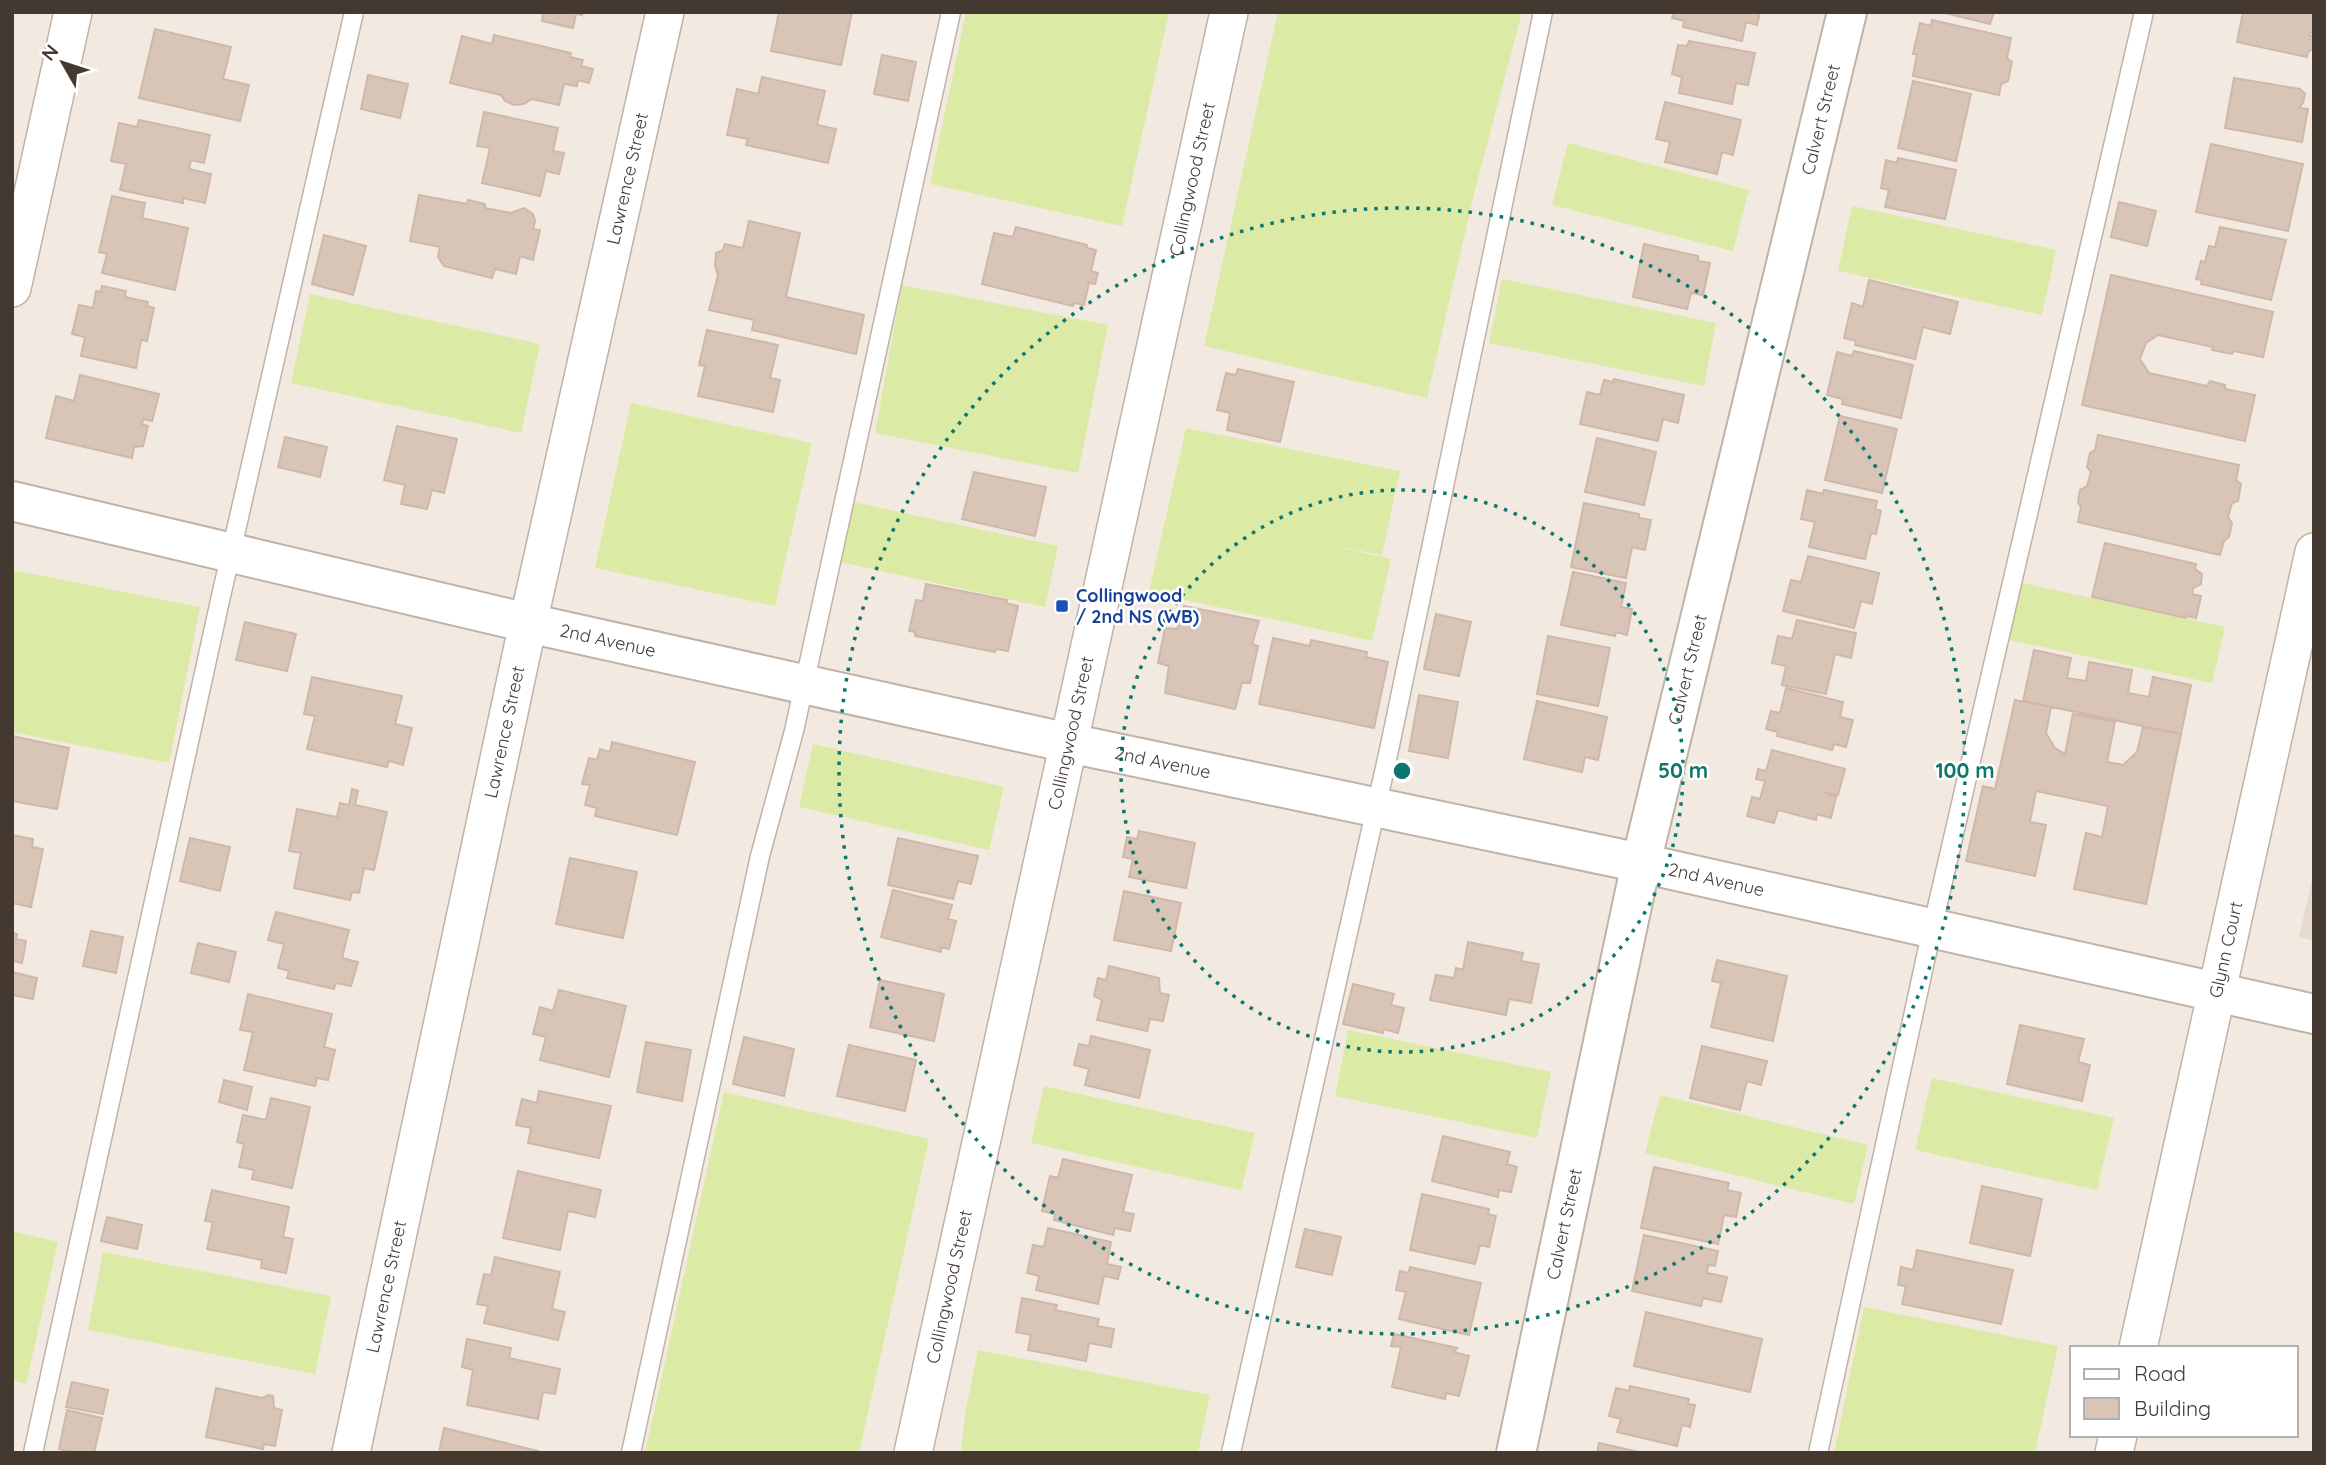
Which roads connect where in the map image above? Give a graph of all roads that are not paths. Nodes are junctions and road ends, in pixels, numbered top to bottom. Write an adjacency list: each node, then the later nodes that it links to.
1 (73, 12): 9 (street)
2 (354, 12): 12 (lane)
3 (665, 12): 13 (street, Lawrence Street)
4 (951, 12): 14 (lane)
5 (1229, 12): 15 (street, Collingwood Street)
6 (1543, 12): 16 (lane)
7 (1847, 12): 17 (street, Calvert Street)
8 (2144, 12): 18 (lane)
9 (12, 288)
10 (12, 501): 12 (street, 2nd Avenue)
11 (2314, 552): 19 (street, Glynn Court)
12 (231, 553): 13 (street, 2nd Avenue); 22 (lane)
13 (528, 623): 14 (street, 2nd Avenue); 23 (street, Lawrence Street)
14 (804, 684): 15 (street, 2nd Avenue); 24 (lane)
15 (1069, 743): 16 (street, 2nd Avenue); 25 (street, Collingwood Street)
16 (1376, 807): 17 (street, 2nd Avenue); 26 (lane)
17 (1641, 863): 18 (street, 2nd Avenue); 27 (street, Calvert Street)
18 (1932, 929): 19 (street, 2nd Avenue); 28 (lane)
19 (2218, 992): 20 (street, 2nd Avenue); 21 (street, Glynn Court)
20 (2314, 1014)
21 (2138, 1346)
22 (33, 1453)
23 (351, 1453)
24 (631, 1453)
25 (913, 1453)
26 (1231, 1453)
27 (1516, 1453)
28 (1818, 1453)

